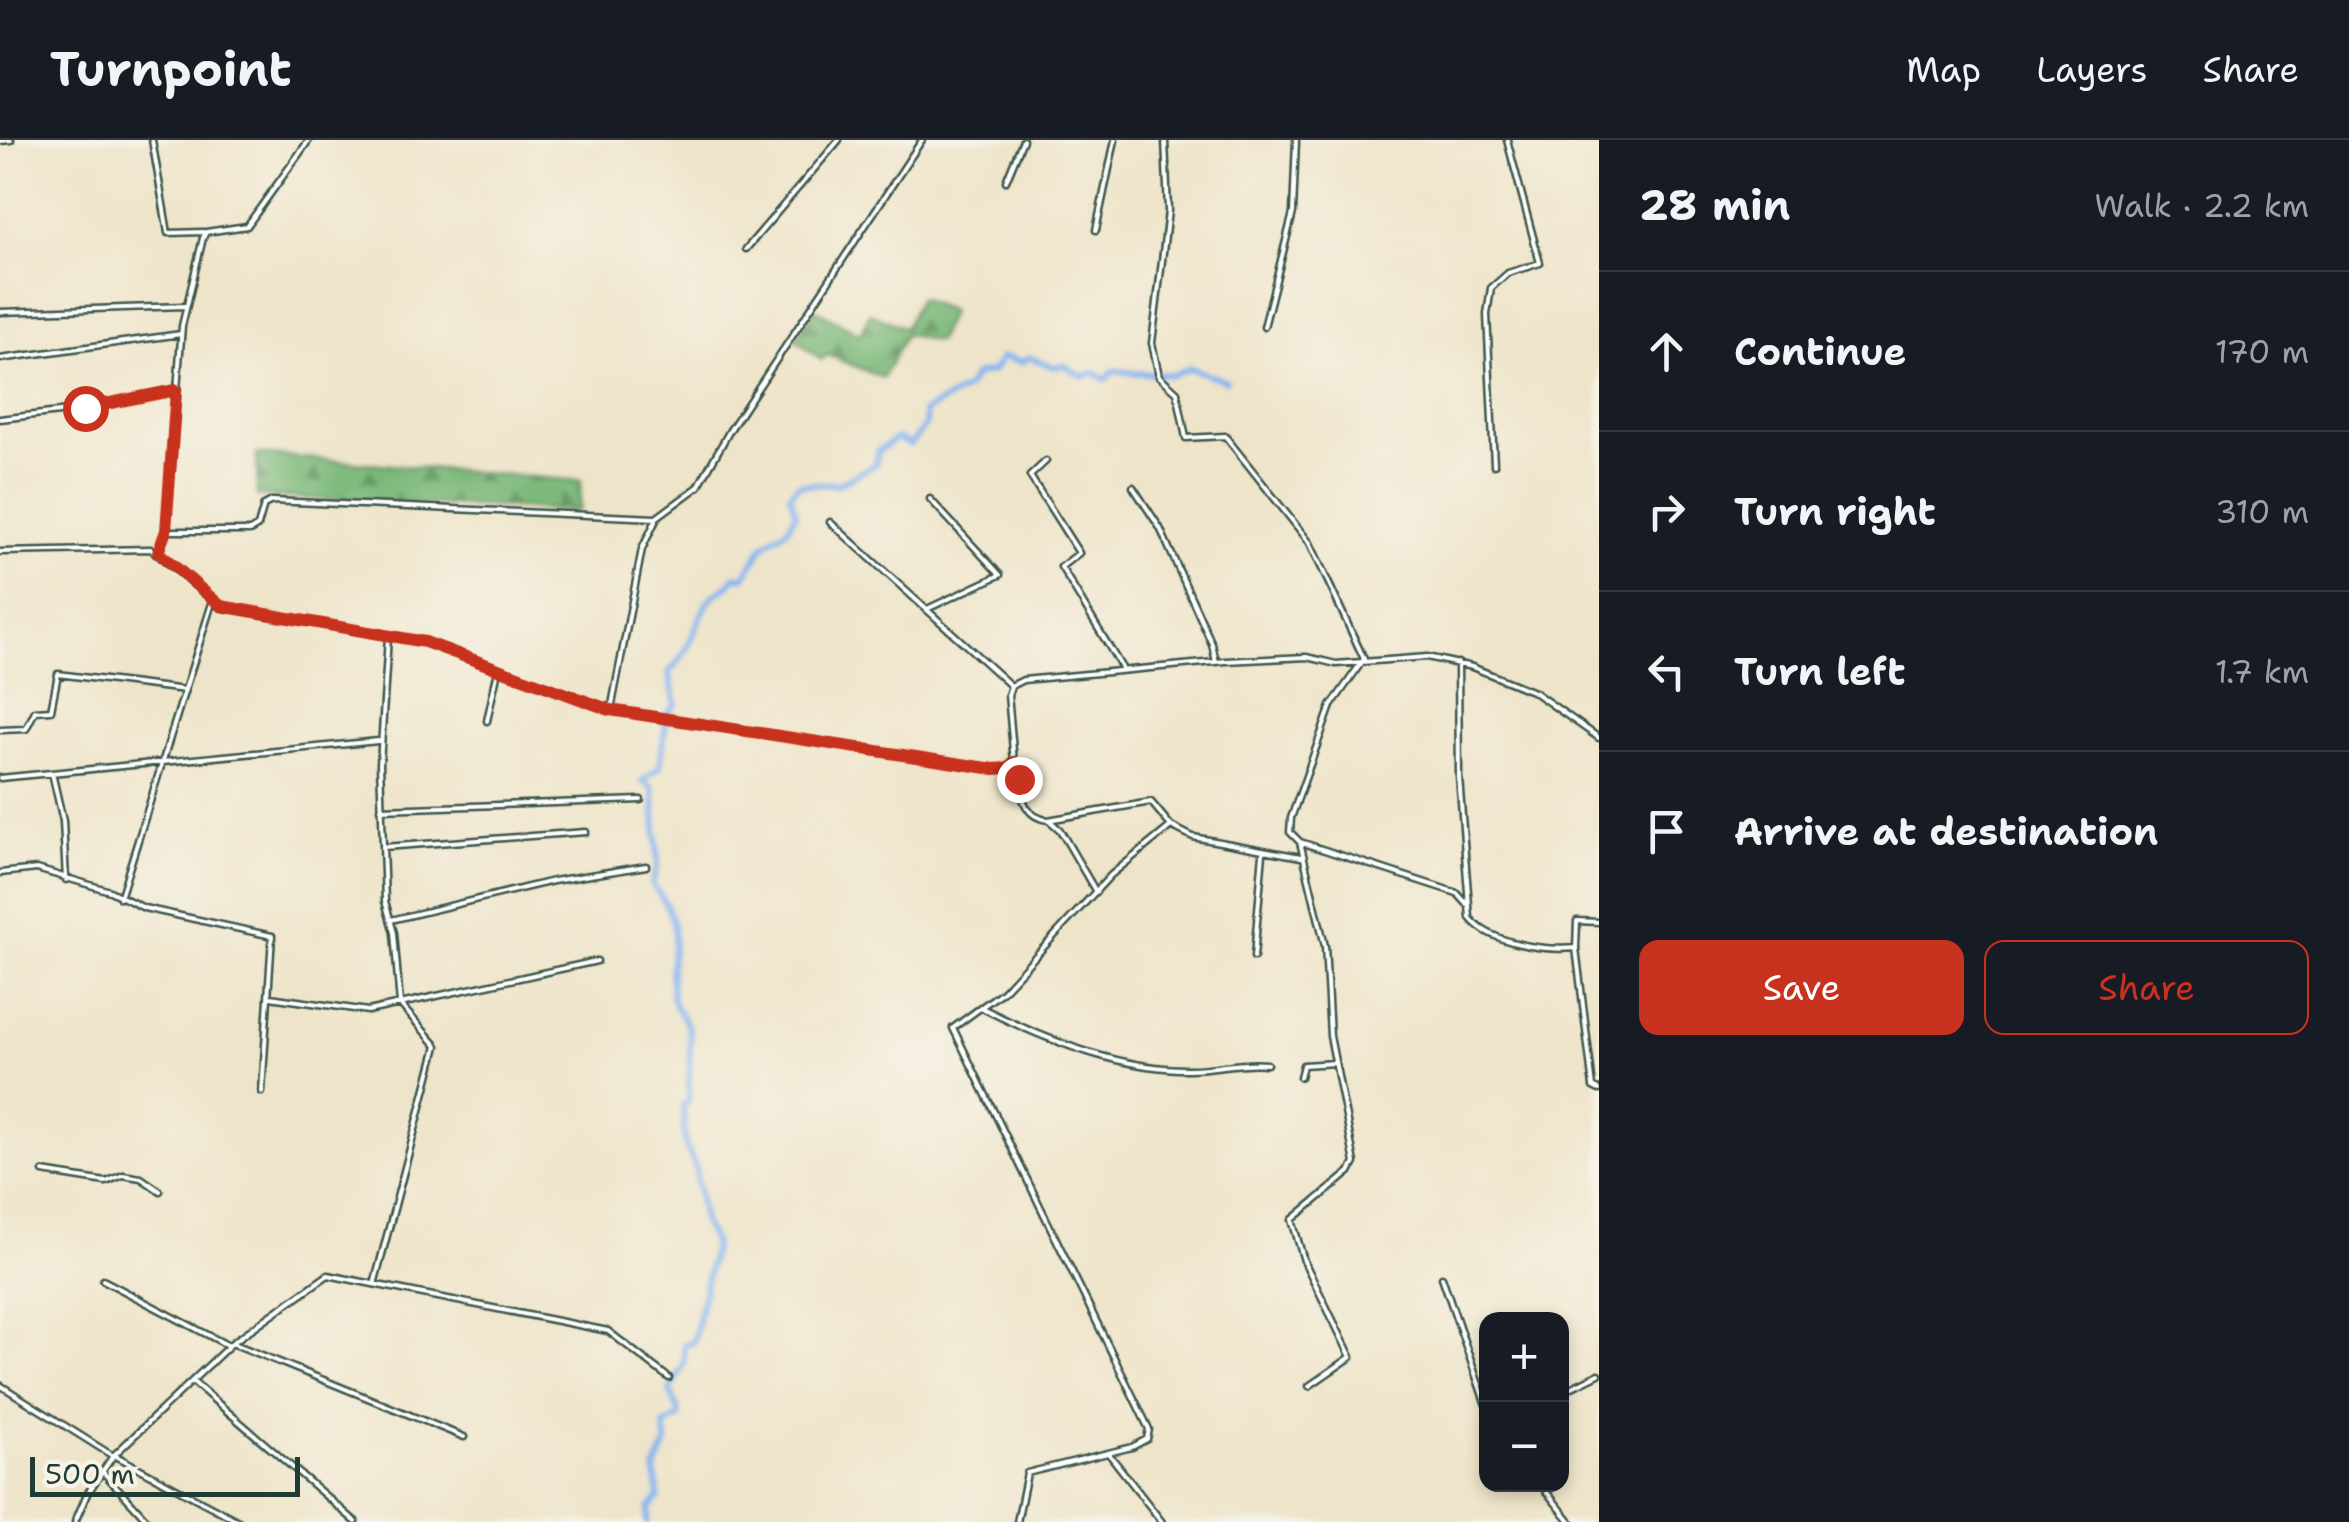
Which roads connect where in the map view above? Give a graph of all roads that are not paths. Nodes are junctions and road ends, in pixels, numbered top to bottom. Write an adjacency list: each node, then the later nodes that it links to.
1 (11, 140): 11 (street)
2 (152, 140): 14 (street)
3 (310, 140): 14 (street)
4 (840, 140): 15 (street)
5 (922, 140): 27 (street)
6 (1023, 140): 12 (street)
7 (1115, 140): 13 (street)
8 (1165, 140): 35 (street)
9 (1296, 140): 18 (street)
10 (1507, 140): 24 (street)
11 (0, 142)
12 (1006, 180)
13 (1096, 230)
14 (206, 232): 16 (street)
15 (746, 248)
16 (187, 306): 17 (street); 19 (street)
17 (0, 312)
18 (1264, 327)
19 (182, 334): 20 (street); 21 (street)
20 (0, 358)
21 (176, 390): 22 (street); 29 (street)
22 (0, 420)
23 (1046, 461): 39 (street)
24 (1494, 465)
25 (1134, 487): 36 (street)
26 (930, 499): 33 (street)
27 (656, 518): 29 (street); 42 (street)
28 (830, 522): 33 (street)
29 (166, 531): 31 (street)
30 (0, 552): 31 (street)
31 (158, 552): 32 (street)
32 (212, 603): 34 (street); 41 (street)
33 (926, 609): 40 (street)
34 (388, 634): 38 (street); 46 (street)
35 (1363, 662): 36 (street); 37 (street); 56 (street)
36 (1216, 663): 39 (street)
37 (1458, 663): 45 (street); 65 (street)
38 (498, 670): 42 (street); 43 (street)
39 (1123, 670): 40 (street)
40 (1011, 686): 47 (street)
41 (186, 690): 44 (street); 48 (street)
42 (610, 710): 47 (street)
43 (487, 721)
44 (0, 730)
45 (1599, 738)
46 (380, 741): 48 (street); 52 (street)
47 (1014, 762): 53 (street)
48 (161, 765): 49 (street); 64 (street)
49 (52, 773): 50 (street); 62 (street)
50 (0, 778)
51 (642, 800): 52 (street)
52 (381, 809): 57 (street)
53 (1048, 820): 54 (street); 63 (street)
54 (1171, 826): 58 (street); 63 (street)
55 (586, 832): 57 (street)
56 (1300, 842): 59 (street); 65 (street)
57 (384, 847): 66 (street)
58 (1262, 853): 59 (street); 69 (street)
59 (1301, 857): 74 (street)
60 (646, 866): 66 (street)
61 (0, 873): 62 (street)
62 (66, 880): 64 (street)
63 (1096, 892): 73 (street)
64 (120, 898): 71 (street)
65 (1467, 904): 68 (street)
66 (391, 920): 72 (street)
67 (1599, 922): 68 (street)
68 (1576, 948): 77 (street)
69 (1254, 957)
70 (597, 961): 72 (street)
71 (270, 997): 72 (street); 78 (street)
72 (400, 1004): 83 (street)
73 (980, 1008): 75 (street); 93 (street)
74 (1335, 1063): 76 (street); 89 (street)
75 (1267, 1064)
76 (1300, 1077)
77 (1599, 1090)
78 (262, 1092)
79 (43, 1172): 80 (street)
80 (160, 1191)
81 (1442, 1278): 91 (street)
82 (103, 1280): 84 (street)
83 (375, 1282): 84 (street); 86 (street)
84 (230, 1345): 87 (street); 92 (street)
85 (1599, 1374): 90 (street)
86 (669, 1378)
87 (192, 1381): 94 (street); 100 (street)
88 (0, 1385): 94 (street)
89 (1308, 1386)
90 (1569, 1389)
91 (1485, 1402)
92 (464, 1437)
93 (1109, 1454): 101 (street); 102 (street)
94 (114, 1456): 95 (street); 99 (street)
95 (102, 1471): 97 (street); 98 (street)
96 (1547, 1492): 103 (street)
97 (75, 1522)
98 (149, 1522)
99 (240, 1522)
100 (356, 1522)
101 (1018, 1522)
102 (1162, 1522)
103 (1571, 1522)

